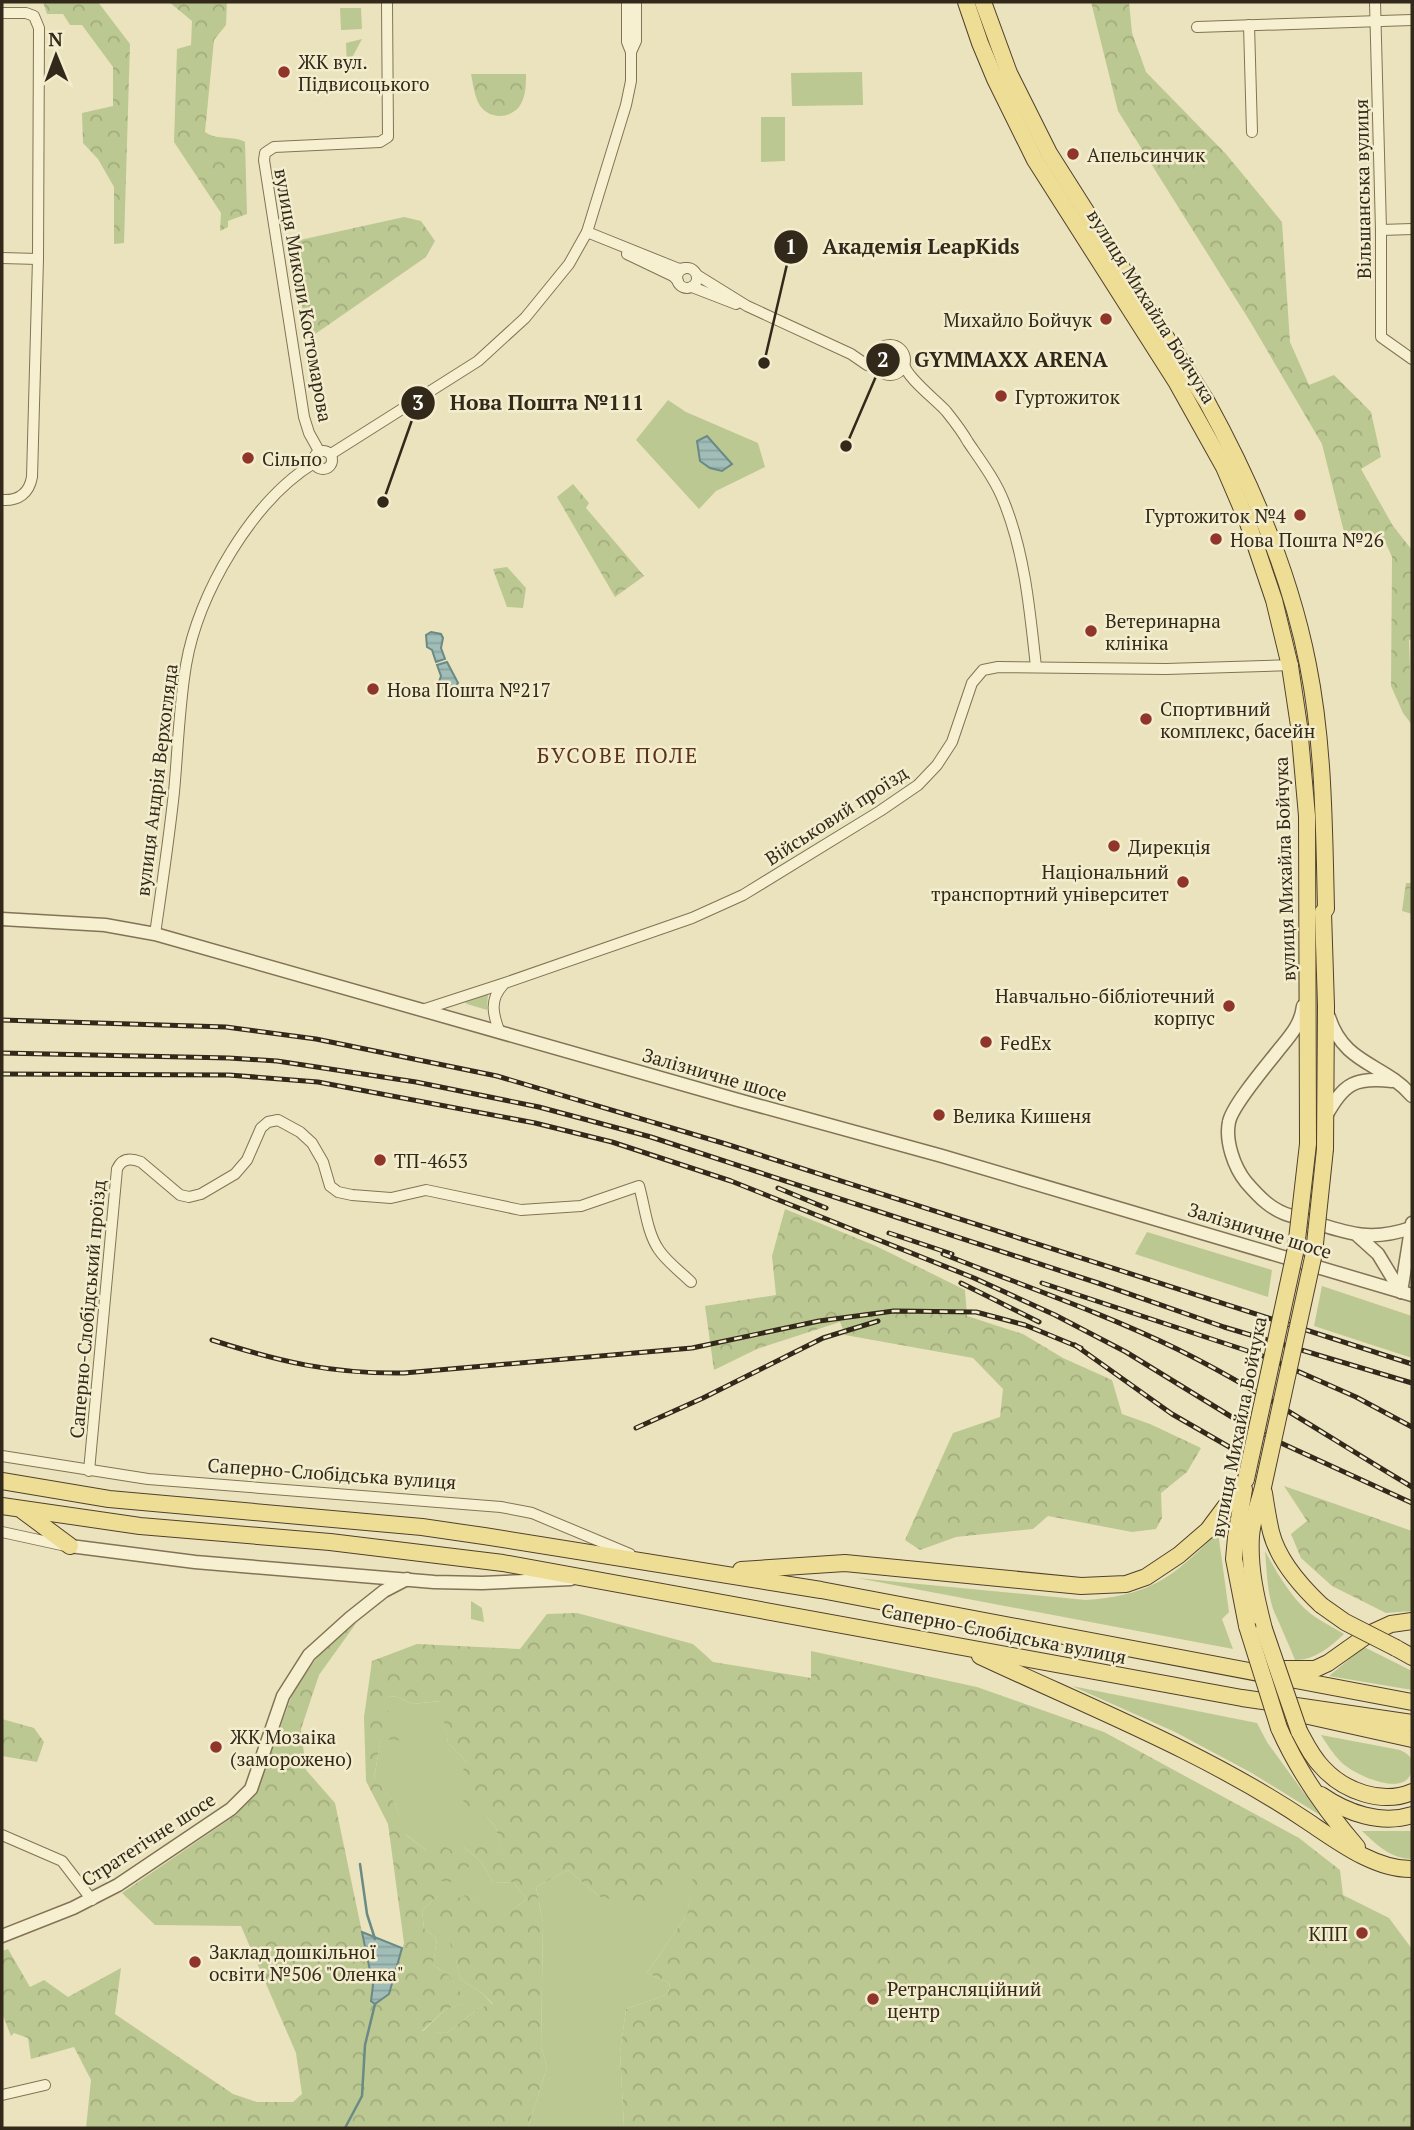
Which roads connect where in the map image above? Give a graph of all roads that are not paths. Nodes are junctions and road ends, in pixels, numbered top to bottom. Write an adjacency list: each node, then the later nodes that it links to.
1 (387, 2): 31 (street, вулиця Миколи Костомарова)
2 (627, 2): 12 (street)
3 (636, 2): 12 (street)
4 (967, 2): 36 (main road, вулиця Михайла Бойчука)
5 (983, 2): 35 (main road, вулиця Михайла Бойчука)
6 (1375, 2): 9 (street, Вільшанська вулиця)
7 (2, 13): 18 (street)
8 (1412, 20): 9 (street)
9 (1375, 21): 10 (street); 15 (street, Вільшанська вулиця)
10 (1249, 25): 11 (street); 13 (street)
11 (1197, 27)
12 (631, 52): 16 (street)
13 (1252, 132)
14 (1412, 229): 15 (street)
15 (1381, 230): 26 (street, Вільшанська вулиця)
16 (587, 232): 19 (street); 21 (street); 32 (street)
17 (2, 258): 18 (street)
18 (38, 259): 34 (street)
19 (686, 268): 20 (street); 21 (street)
20 (696, 275): 22 (street); 23 (street)
21 (678, 281): 22 (street)
22 (692, 287): 23 (street)
23 (747, 306): 24 (street)
24 (851, 354): 25 (street); 28 (street)
25 (875, 356): 27 (street); 28 (street)
26 (1412, 359)
27 (904, 364): 29 (street); 30 (street)
28 (877, 367): 29 (street)
29 (892, 374): 30 (street)
30 (923, 388): 37 (street)
31 (319, 451): 32 (street); 33 (street)
32 (331, 454): 33 (street)
33 (314, 463): 39 (street, вулиця Андрія Верхогляда)
34 (3, 500)
35 (1308, 665): 36 (street, Військовий проїзд); 42 (main road, вулиця Михайла Бойчука)
36 (1290, 666): 37 (street, Військовий проїзд); 40 (main road, вулиця Михайла Бойчука)
37 (1036, 667): 41 (street, Військовий проїзд)
38 (2, 919): 39 (street, Залізничне шосе)
39 (155, 934): 43 (street, Залізничне шосе)
40 (1308, 962): 49 (street); 54 (main road, вулиця Михайла Бойчука, bridge)
41 (505, 983): 43 (street, Військовий проїзд); 44 (street)
42 (1326, 1006): 45 (street); 47 (main road, вулиця Михайла Бойчука)
43 (420, 1010): 44 (street, Залізничне шосе)
44 (500, 1033): 51 (street, Залізничне шосе)
45 (1395, 1081): 46 (street); 47 (street)
46 (1412, 1096)
47 (1326, 1116): 56 (main road, вулиця Михайла Бойчука, bridge)
48 (1412, 1225): 49 (street); 51 (street)
49 (1358, 1236): 51 (street)
50 (691, 1282): 53 (street, Саперно-Слобідський проїзд)
51 (1407, 1293)
52 (2, 1456): 53 (street, Саперно-Слобідська вулиця)
53 (89, 1471): 61 (street, Саперно-Слобідська вулиця)
54 (1247, 1479): 62 (main road); 73 (main road, вулиця Михайла Бойчука, bridge)
55 (2, 1481): 61 (main road, Саперно-Слобідська вулиця)
56 (1263, 1487): 67 (main road, bridge); 74 (main road, вулиця Михайла Бойчука, bridge)
57 (2, 1506): 58 (main road, Саперно-Слобідська вулиця)
58 (21, 1510): 60 (main road); 63 (main road, Саперно-Слобідська вулиця)
59 (2, 1532): 60 (street, Саперно-Слобідська вулиця)
60 (70, 1546): 64 (street, Саперно-Слобідська вулиця)
61 (650, 1563): 62 (main road, Саперно-Слобідська вулиця)
62 (696, 1570): 68 (main road, Саперно-Слобідська вулиця)
63 (589, 1578): 64 (street, Саперно-Слобідська вулиця); 66 (main road, Саперно-Слобідська вулиця)
64 (407, 1579): 81 (street, Стратегічне шосе)
65 (1412, 1621): 68 (main road)
66 (961, 1647): 69 (main road, Саперно-Слобідська вулиця); 79 (main road)
67 (1412, 1657)
68 (1211, 1664): 70 (main road, Саперно-Слобідська вулиця)
69 (1242, 1698): 71 (main road, Саперно-Слобідська вулиця); 72 (main road)
70 (1412, 1702)
71 (1412, 1723)
72 (1412, 1739)
73 (1317, 1792): 75 (main road); 77 (main road, вулиця Михайла Бойчука)
74 (1412, 1792)
75 (1356, 1814): 76 (main road); 77 (main road)
76 (1412, 1815)
77 (1341, 1828): 79 (main road, вулиця Михайла Бойчука)
78 (2, 1835): 81 (street)
79 (1365, 1856): 80 (main road)
80 (1412, 1869)
81 (92, 1899): 82 (street, Стратегічне шосе)
82 (2, 1936)
83 (44, 2085): 84 (street)
84 (2, 2095)

